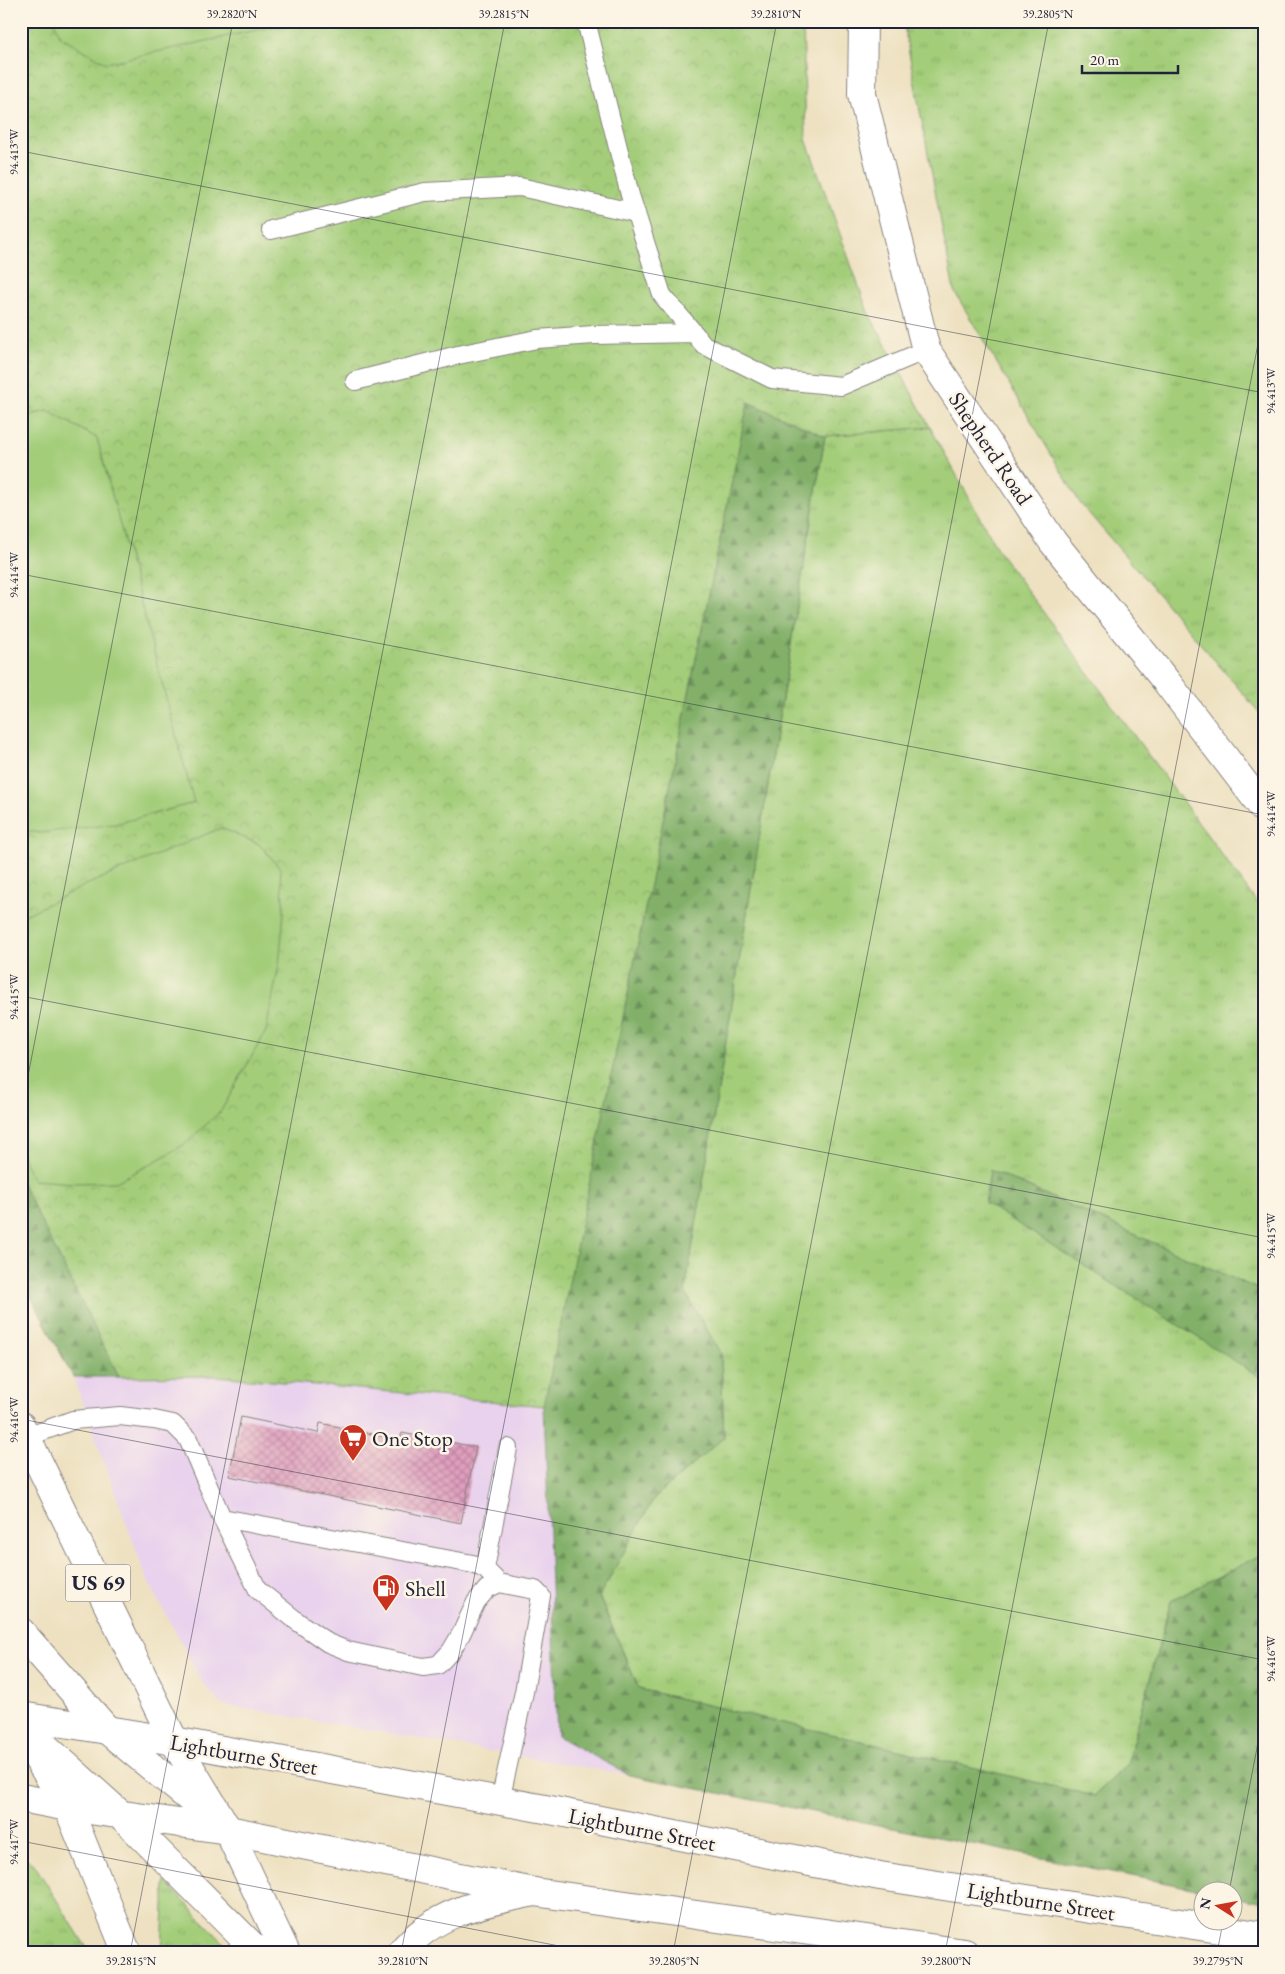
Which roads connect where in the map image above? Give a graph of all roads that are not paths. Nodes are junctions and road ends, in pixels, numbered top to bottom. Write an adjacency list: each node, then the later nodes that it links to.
1 (586, 21): 3 (lane)
2 (863, 21): 6 (main road, Shepherd Road)
3 (636, 213): 4 (lane); 5 (lane)
4 (271, 230)
5 (694, 332): 6 (lane); 7 (lane)
6 (926, 350): 8 (main road, Shepherd Road)
7 (355, 382)
8 (1264, 809)
9 (24, 1431): 11 (lane); 19 (main road, US 69)
10 (508, 1448): 12 (lane)
11 (222, 1518): 12 (lane); 13 (lane)
12 (485, 1569): 13 (lane)
13 (499, 1583): 21 (lane)
14 (21, 1632): 17 (main road)
15 (21, 1716): 17 (main road, Lightburne Street)
16 (21, 1725): 23 (main road)
17 (107, 1730): 19 (main road, Lightburne Street); 24 (main road)
18 (21, 1733): 22 (main road)
19 (174, 1741): 21 (main road, Lightburne Street); 24 (main road, US 69)
20 (21, 1798): 22 (main road)
21 (500, 1801): 26 (main road, Lightburne Street)
22 (68, 1808): 23 (main road); 27 (main road)
23 (122, 1816): 24 (main road); 28 (main road)
24 (228, 1830): 25 (main road); 29 (main road, US 69)
25 (534, 1892): 30 (main road); 31 (main road)
26 (1264, 1936)
27 (127, 1953)
28 (259, 1953)
29 (286, 1953)
30 (401, 1953)
31 (965, 1953)

